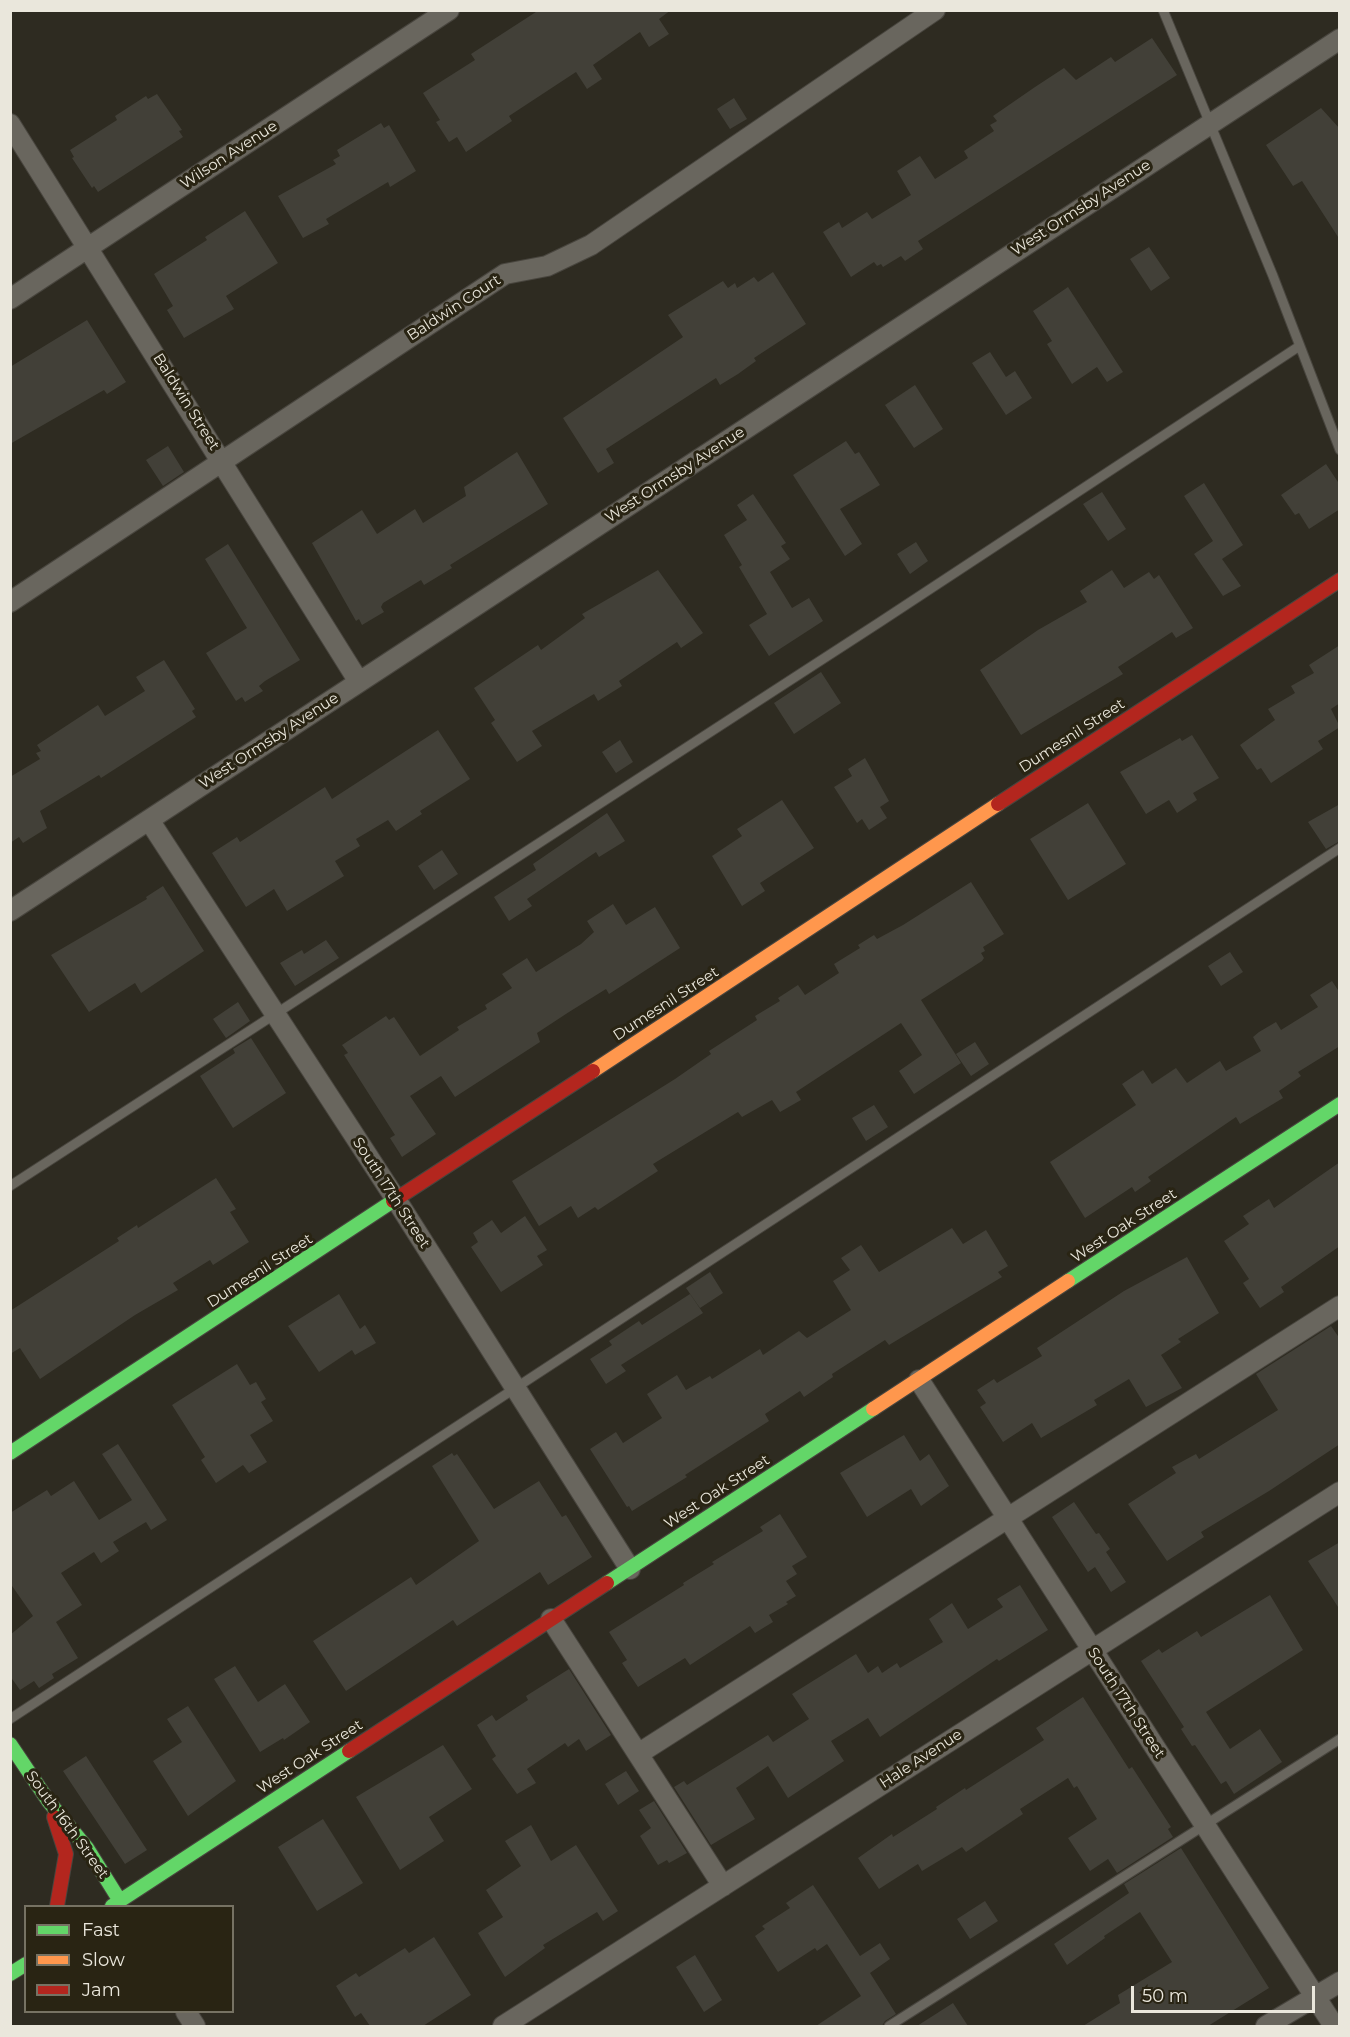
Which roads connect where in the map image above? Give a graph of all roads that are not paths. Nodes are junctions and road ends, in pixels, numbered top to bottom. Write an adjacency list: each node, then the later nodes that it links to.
1 (448, 10): 7 (street, Wilson Avenue)
2 (935, 10): 11 (street, Baldwin Court)
3 (1163, 10): 5 (lane)
4 (1340, 39): 5 (street, West Ormsby Avenue)
5 (1211, 123): 9 (lane); 14 (street, West Ormsby Avenue)
6 (10, 124): 7 (street, Baldwin Street)
7 (89, 247): 8 (street, Wilson Avenue); 11 (street, Baldwin Street)
8 (10, 299)
9 (1298, 347): 10 (lane); 18 (lane)
10 (1340, 450)
11 (222, 460): 13 (street, Baldwin Court); 14 (street, Baldwin Street)
12 (1340, 580): 21 (main road, Dumesnil Street)
13 (10, 602)
14 (359, 682): 15 (street, West Ormsby Avenue)
15 (149, 820): 17 (street, West Ormsby Avenue); 18 (street, South 17th Street)
16 (1340, 848): 24 (lane)
17 (10, 911)
18 (275, 1015): 20 (lane); 21 (street, South 17th Street)
19 (1340, 1104): 23 (main road, West Oak Street)
20 (10, 1186)
21 (397, 1201): 24 (street, South 17th Street); 25 (main road, Dumesnil Street)
22 (1340, 1306): 28 (street)
23 (919, 1380): 28 (street, South 17th Street); 29 (main road, West Oak Street)
24 (515, 1388): 29 (street, South 17th Street); 32 (lane)
25 (16, 1450): 26 (main road, Dumesnil Street)
26 (10, 1458)
27 (1340, 1492): 31 (street, Hale Avenue)
28 (1007, 1517): 31 (street, South 17th Street); 35 (street)
29 (630, 1569): 30 (main road, West Oak Street)
30 (551, 1619): 35 (street); 40 (main road, West Oak Street)
31 (1092, 1650): 37 (street, South 17th Street); 38 (street, Hale Avenue)
32 (10, 1719)
33 (1340, 1739): 37 (lane)
34 (10, 1744): 36 (main road, South 16th Street)
35 (638, 1754): 38 (street)
36 (49, 1802): 39 (main road); 40 (main road, South 16th Street)
37 (1206, 1827): 42 (street, South 17th Street); 46 (lane)
38 (723, 1886): 45 (street, Hale Avenue)
39 (57, 1905)
40 (119, 1905)
41 (1340, 1982): 42 (street)
42 (1315, 1997): 47 (street); 48 (street, South 17th Street)
43 (187, 2013): 44 (street)
44 (195, 2026)
45 (503, 2026)
46 (889, 2026)
47 (1266, 2026)
48 (1334, 2026)

